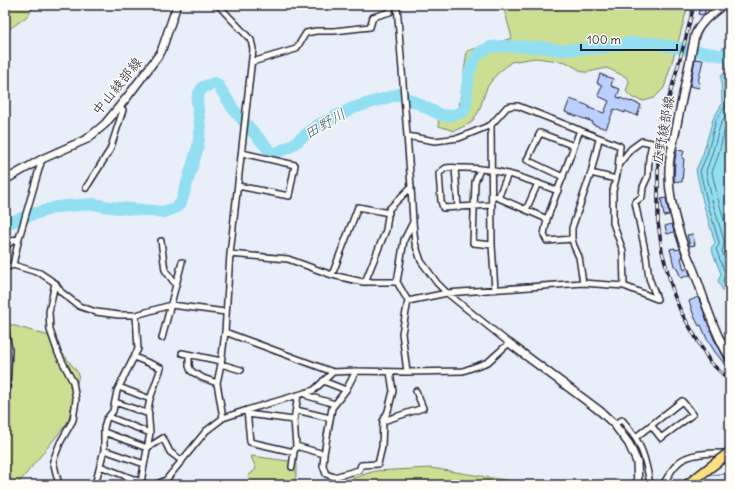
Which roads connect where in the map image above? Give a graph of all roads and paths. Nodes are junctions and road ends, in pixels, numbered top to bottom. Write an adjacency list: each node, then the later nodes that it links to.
1 (177, 5): 7 (main road, 中山綾部線)
2 (218, 5): 6 (street)
3 (392, 5): 6 (street)
4 (397, 5): 10 (street)
5 (723, 5): 13 (main road, 広野綾部線)
6 (252, 62): 15 (street)
7 (119, 107): 16 (main road, 中山綾部線); 29 (street)
8 (491, 125): 9 (street); 10 (street); 20 (street)
9 (580, 130): 11 (street); 14 (street)
10 (407, 136): 28 (street)
11 (599, 139): 17 (street); 21 (street)
12 (660, 141): 13 (street)
13 (673, 144): 69 (main road, 広野綾部線)
14 (574, 146): 23 (street); 23 (street)
15 (242, 153): 27 (street); 27 (street)
16 (42, 159): 25 (main road, 中山綾部線); 40 (street)
17 (618, 165): 24 (street); 55 (street)
18 (455, 168): 19 (street); 35 (street); 35 (street)
19 (480, 169): 20 (street); 34 (street)
20 (491, 171): 22 (street); 31 (street)
21 (591, 173): 24 (street); 41 (street)
22 (508, 174): 26 (street); 32 (street)
23 (563, 177): 30 (street)
24 (616, 179): 55 (street)
25 (5, 180)
26 (538, 183): 30 (street); 36 (street)
27 (238, 186): 45 (street)
28 (411, 187): 37 (street); 39 (street)
29 (86, 188)
30 (558, 190): 38 (street)
31 (492, 196): 32 (street); 33 (street)
32 (498, 198): 36 (street)
33 (492, 205): 34 (street); 43 (street)
34 (474, 206): 35 (street); 43 (street)
35 (458, 207)
36 (526, 210): 38 (street)
37 (389, 212): 49 (street); 50 (street)
38 (547, 219): 41 (street)
39 (413, 222): 51 (street); 57 (street)
40 (19, 238): 44 (street); 47 (street)
41 (572, 239): 53 (street)
42 (161, 241): 54 (street)
43 (492, 245): 56 (street)
44 (5, 247)
45 (230, 254): 49 (street); 60 (street)
46 (182, 262): 54 (street)
47 (13, 265): 48 (street); 52 (street)
48 (5, 269)
49 (332, 275): 50 (street)
50 (365, 282): 51 (street)
51 (397, 282): 58 (street)
52 (55, 283): 61 (street); 111 (street)
53 (583, 283): 55 (street); 56 (street)
54 (176, 285): 59 (street)
55 (624, 286)
56 (496, 290): 57 (street)
57 (447, 293): 58 (street); 65 (street)
58 (408, 301): 75 (street)
59 (171, 305): 60 (street); 61 (street); 64 (street)
60 (226, 312): 63 (street)
61 (136, 315): 68 (street)
62 (5, 327): 83 (street)
63 (225, 332): 70 (street); 73 (street)
64 (162, 338)
65 (509, 343): 75 (street); 95 (main road)
66 (182, 353): 67 (street)
67 (189, 355): 70 (street); 77 (street)
68 (134, 357): 78 (street); 84 (street)
69 (730, 358)
70 (221, 363): 71 (street); 77 (street)
71 (241, 370)
72 (356, 371): 73 (street); 74 (street); 79 (street)
73 (333, 372): 76 (street)
74 (390, 372): 75 (street); 94 (street)
75 (407, 372)
76 (323, 381): 79 (street); 81 (street)
77 (216, 383): 91 (street)
78 (119, 387): 84 (street); 85 (street)
79 (346, 390): 86 (street)
80 (416, 391): 94 (street)
81 (306, 393): 82 (street); 86 (street)
82 (298, 396): 87 (street); 88 (street)
83 (5, 398)
84 (150, 399): 89 (street)
85 (115, 402): 89 (street); 90 (street)
86 (335, 404): 92 (street)
87 (296, 410): 92 (street); 93 (street)
88 (247, 412): 91 (street); 93 (street); 101 (street)
89 (149, 414): 98 (street)
90 (109, 417): 97 (street); 98 (street)
91 (223, 418): 105 (street)
92 (330, 418): 104 (street)
93 (294, 420): 101 (street)
94 (383, 421): 104 (street)
95 (614, 424): 99 (street); 115 (main road)
96 (651, 425): 96 (street); 99 (street)
97 (104, 432): 100 (street); 102 (street)
98 (150, 433): 100 (street)
99 (636, 437): 116 (street)
100 (147, 448): 105 (street); 106 (street)
101 (295, 449): 104 (street); 108 (street)
102 (104, 450): 106 (street); 107 (street)
103 (730, 452): 117 (street); 118 (highway, bridge)
104 (324, 454)
105 (182, 461): 114 (street)
106 (144, 464): 109 (street)
107 (100, 466): 109 (street); 110 (street)
108 (292, 467)
109 (141, 482): 113 (street)
110 (95, 484): 112 (street)
111 (59, 485)
112 (102, 485)
113 (149, 485)
114 (155, 485)
115 (638, 485)
116 (650, 485)
117 (663, 485)
118 (687, 485)

